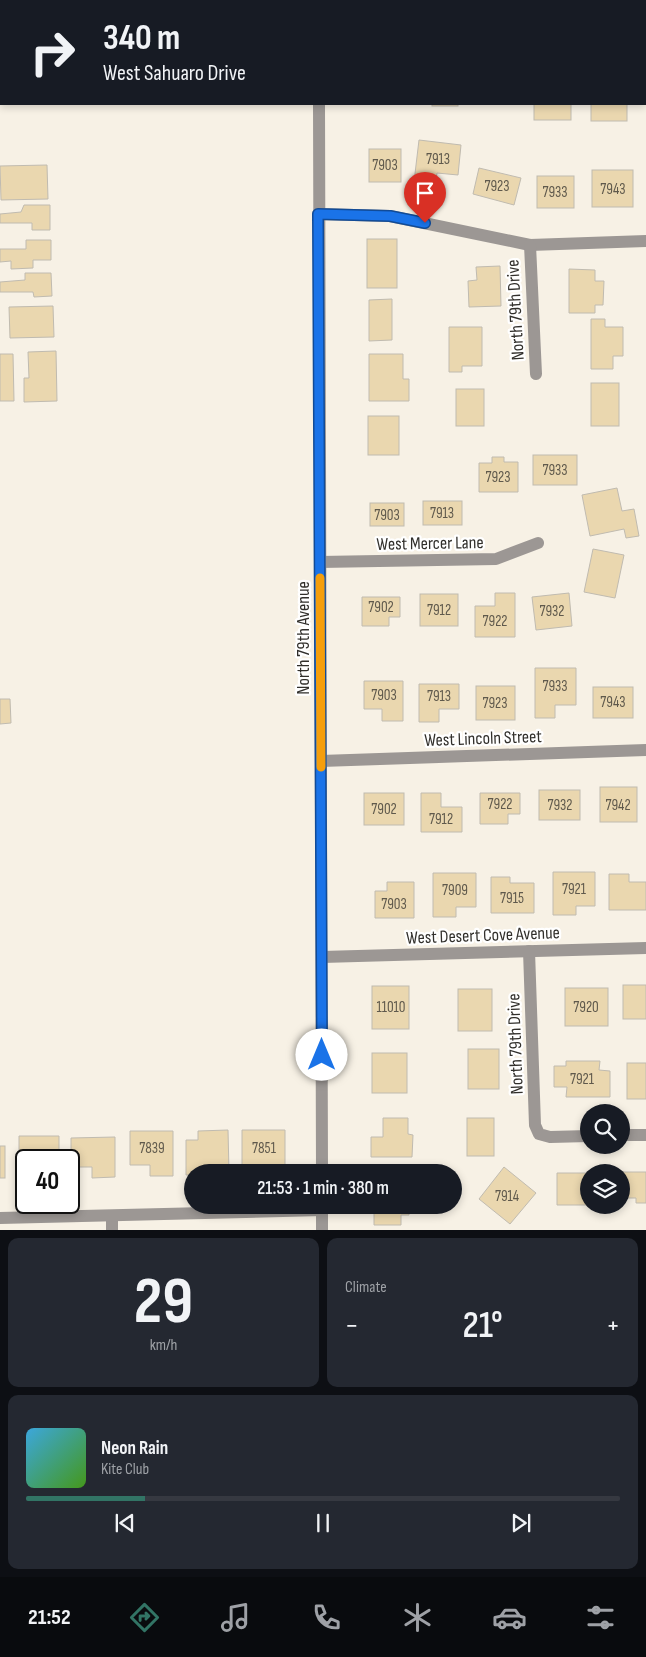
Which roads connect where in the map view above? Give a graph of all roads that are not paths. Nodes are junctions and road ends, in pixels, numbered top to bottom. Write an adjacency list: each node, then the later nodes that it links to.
1 (319, 105): 2 (street, North 79th Avenue)
2 (318, 214): 4 (street); 7 (street, North 79th Avenue)
3 (646, 241): 4 (street)
4 (530, 245): 5 (street, North 79th Drive)
5 (536, 374)
6 (538, 544): 7 (street, West Mercer Lane)
7 (320, 562): 9 (street, North 79th Avenue)
8 (646, 750): 9 (street, West Lincoln Street)
9 (321, 761): 12 (street, North 79th Avenue)
10 (646, 948): 11 (street, West Desert Cove Avenue)
11 (528, 951): 12 (street, West Desert Cove Avenue); 15 (street, North 79th Drive)
12 (322, 957): 16 (street, North 79th Avenue)
13 (630, 1135): 14 (street)
14 (646, 1135)
15 (580, 1136)
16 (322, 1164)
17 (184, 1213): 19 (street)
18 (322, 1214): 22 (street)
19 (112, 1216): 20 (street); 21 (street)
20 (0, 1218)
21 (112, 1230)
22 (322, 1230)

